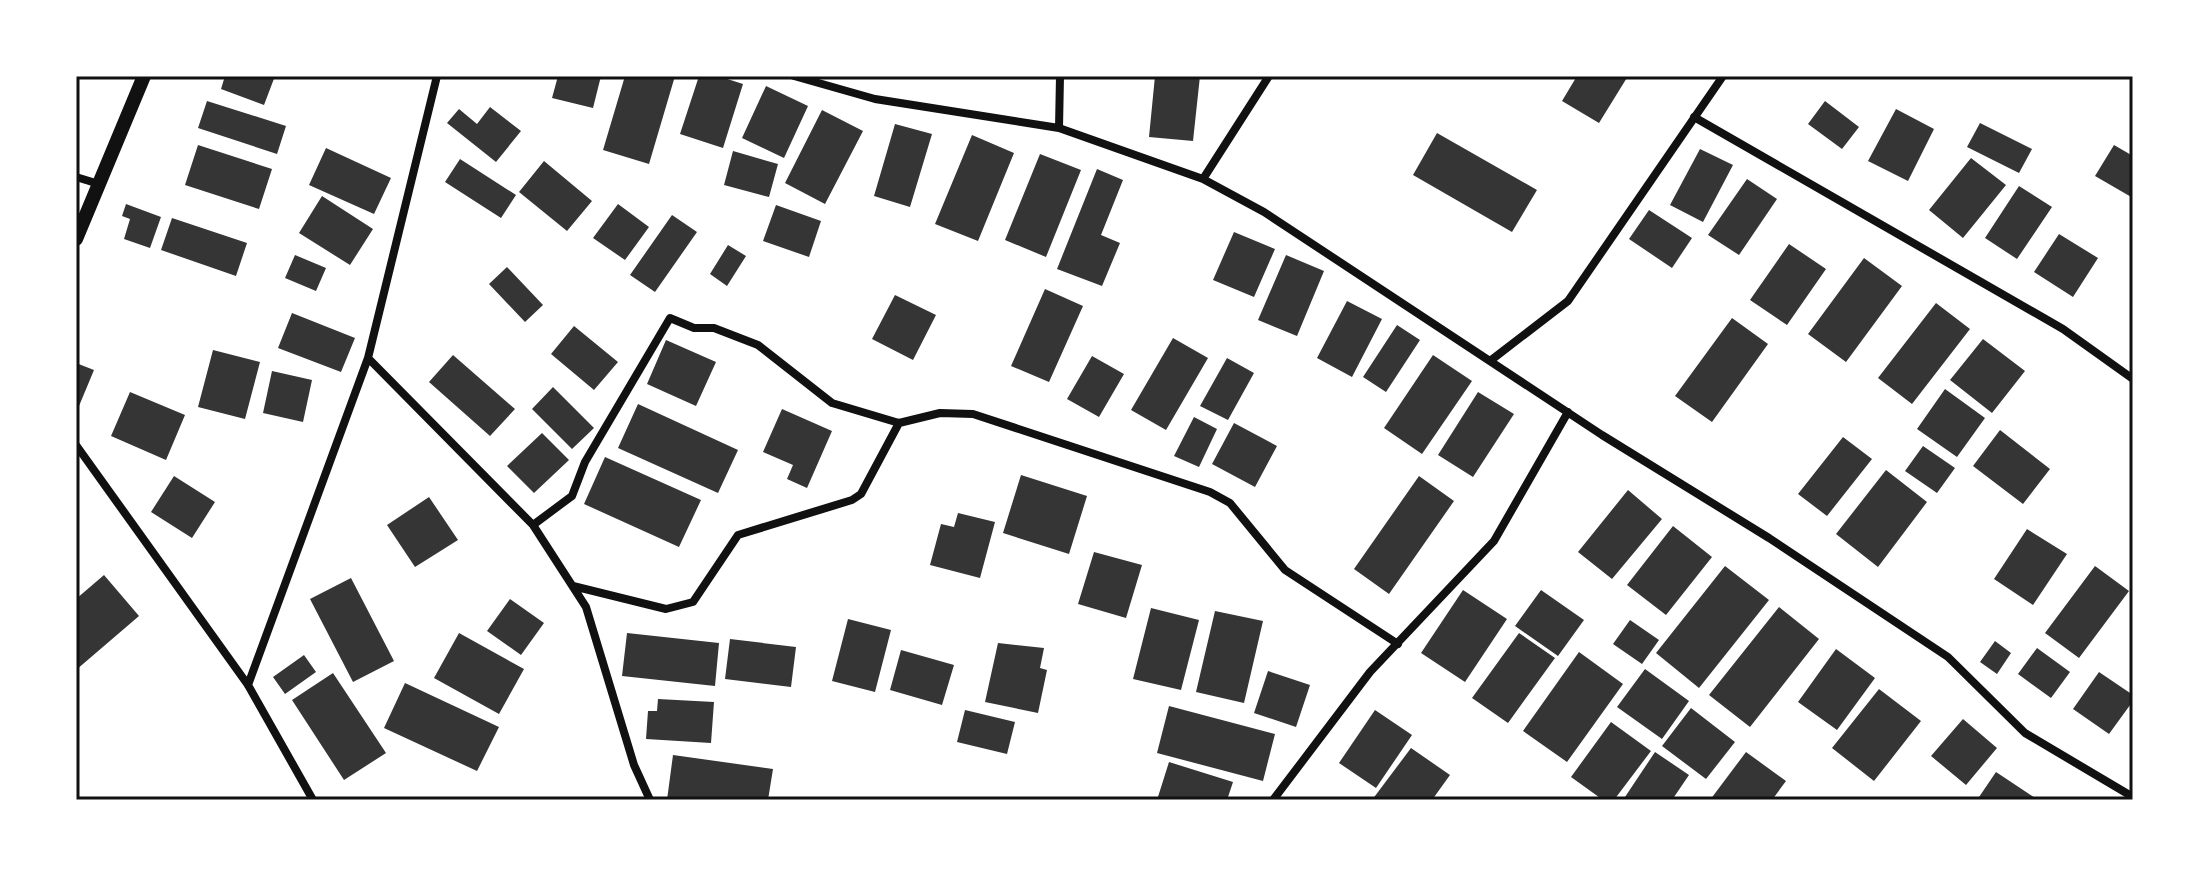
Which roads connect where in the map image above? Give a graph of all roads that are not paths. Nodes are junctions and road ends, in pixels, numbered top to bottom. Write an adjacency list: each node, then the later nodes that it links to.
1 (144, 76): 11 (street)
2 (437, 76): 13 (street)
3 (794, 76): 8 (street)
4 (1060, 76): 8 (street)
5 (1269, 76): 10 (street)
6 (1723, 76): 7 (street)
7 (1694, 117): 14 (street); 15 (street)
8 (1059, 128): 10 (street)
9 (76, 177): 11 (street)
10 (1203, 179): 14 (street)
11 (99, 184): 12 (street)
12 (76, 239)
13 (368, 358): 19 (street); 22 (street)
14 (1490, 361): 16 (street)
15 (2133, 379)
16 (1568, 412): 21 (street); 23 (street)
17 (899, 423): 19 (street); 20 (street); 21 (street)
18 (76, 445): 22 (street)
19 (533, 525): 20 (street)
20 (573, 586): 25 (street)
21 (1398, 644): 26 (street)
22 (248, 685): 24 (street)
23 (2133, 797)
24 (313, 800)
25 (650, 800)
26 (1273, 800)

